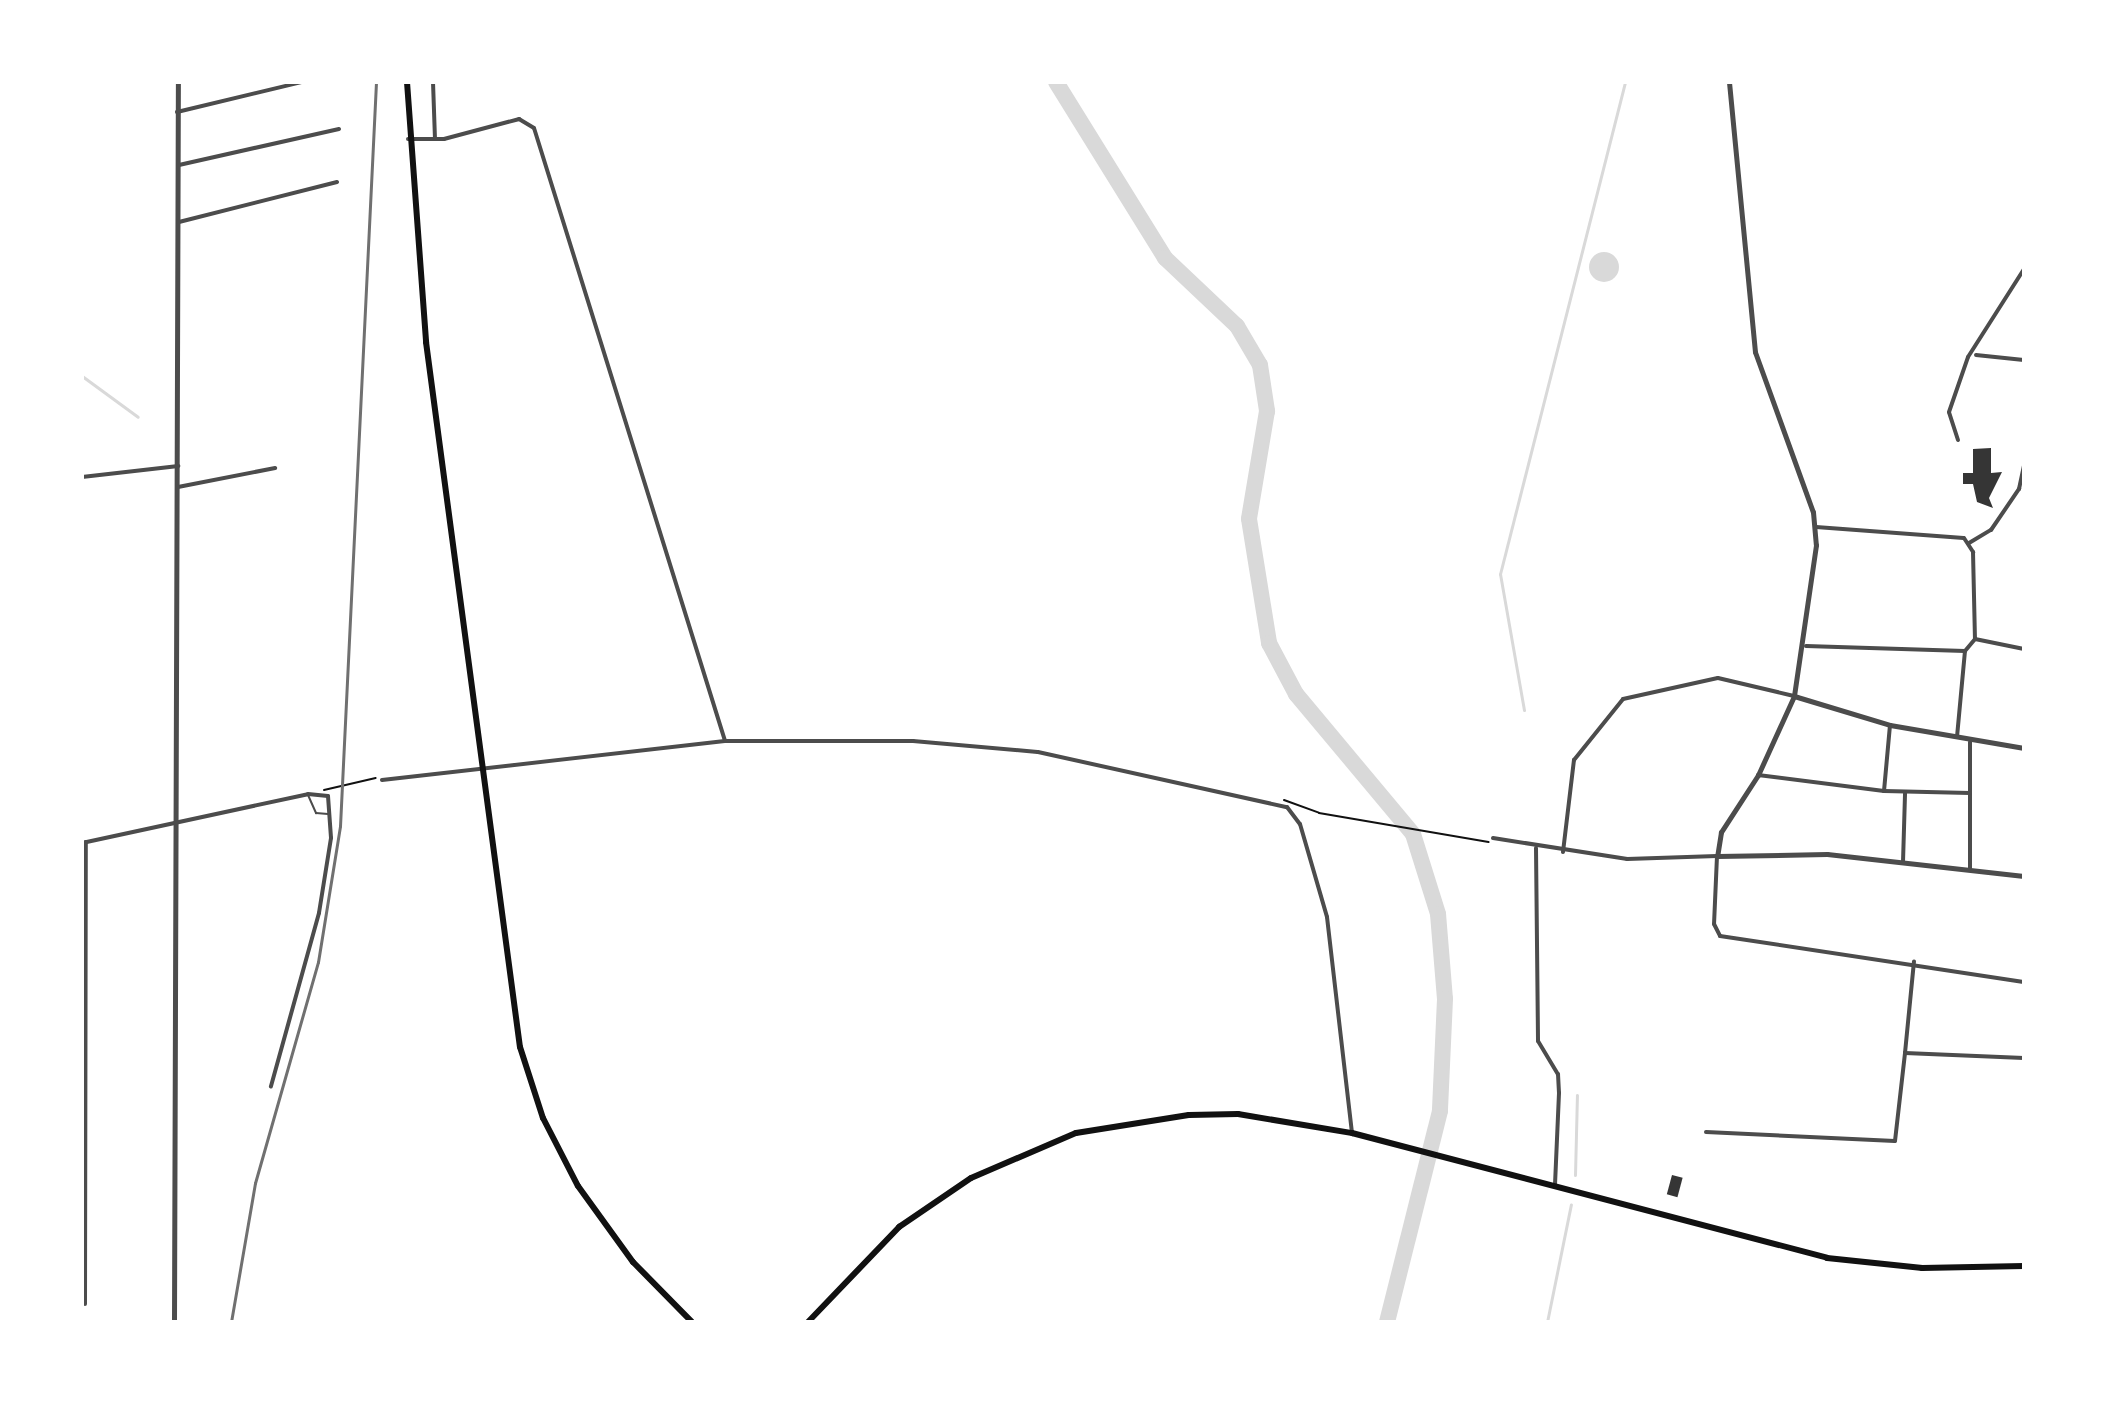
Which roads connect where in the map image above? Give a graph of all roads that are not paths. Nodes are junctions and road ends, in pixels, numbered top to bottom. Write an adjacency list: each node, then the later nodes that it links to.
1 (178, 82): 6 (street)
2 (302, 82): 6 (street)
3 (407, 82): 8 (main road)
4 (433, 82): 9 (street)
5 (1729, 82): 22 (street)
6 (177, 112): 10 (street)
7 (339, 129): 10 (street)
8 (408, 139): 9 (street); 34 (main road)
9 (435, 139): 31 (street)
10 (179, 165): 12 (street)
11 (337, 182): 12 (street)
12 (179, 222): 18 (street)
13 (2024, 269): 14 (street)
14 (1976, 355): 15 (street); 16 (street)
15 (2024, 360)
16 (1958, 440)
17 (2024, 465): 23 (street)
18 (178, 466): 20 (street); 21 (street)
19 (275, 468): 21 (street)
20 (82, 477)
21 (178, 487): 42 (street)
22 (1816, 527): 23 (street); 25 (street)
23 (1969, 543): 24 (street)
24 (1975, 639): 26 (street); 27 (street)
25 (1806, 646): 27 (street); 28 (street)
26 (2024, 649)
27 (1965, 651): 30 (street)
28 (1794, 696): 29 (street); 35 (street); 46 (street)
29 (1890, 725): 30 (street); 37 (street)
30 (1957, 737): 32 (street)
31 (725, 741): 34 (street); 58 (street)
32 (1970, 742): 33 (street); 39 (street)
33 (2024, 748)
34 (479, 767): 36 (street); 64 (main road)
35 (1758, 775): 37 (street); 47 (street)
36 (382, 780)
37 (1884, 791): 38 (street)
38 (1906, 792): 39 (street); 48 (street)
39 (1970, 793): 49 (street)
40 (308, 794): 41 (lane); 41 (street); 42 (street)
41 (331, 811): 55 (street)
42 (177, 820): 44 (street); 63 (street)
43 (1493, 838): 45 (street)
44 (84, 842): 56 (street)
45 (1536, 848): 46 (street); 59 (street)
46 (1563, 852): 47 (street)
47 (1717, 856): 48 (street); 51 (street)
48 (1903, 862): 49 (street)
49 (1970, 868): 50 (street)
50 (2024, 876)
51 (1914, 961): 52 (street); 53 (street)
52 (2024, 982)
53 (1905, 1053): 54 (street); 57 (street)
54 (2024, 1058)
55 (271, 1086)
56 (83, 1101): 60 (street)
57 (1706, 1132)
58 (1352, 1133): 59 (main road); 65 (main road)
59 (1555, 1188): 61 (main road)
60 (84, 1224): 62 (street)
61 (2024, 1266)
62 (85, 1304)
63 (174, 1322)
64 (692, 1322)
65 (808, 1322)

